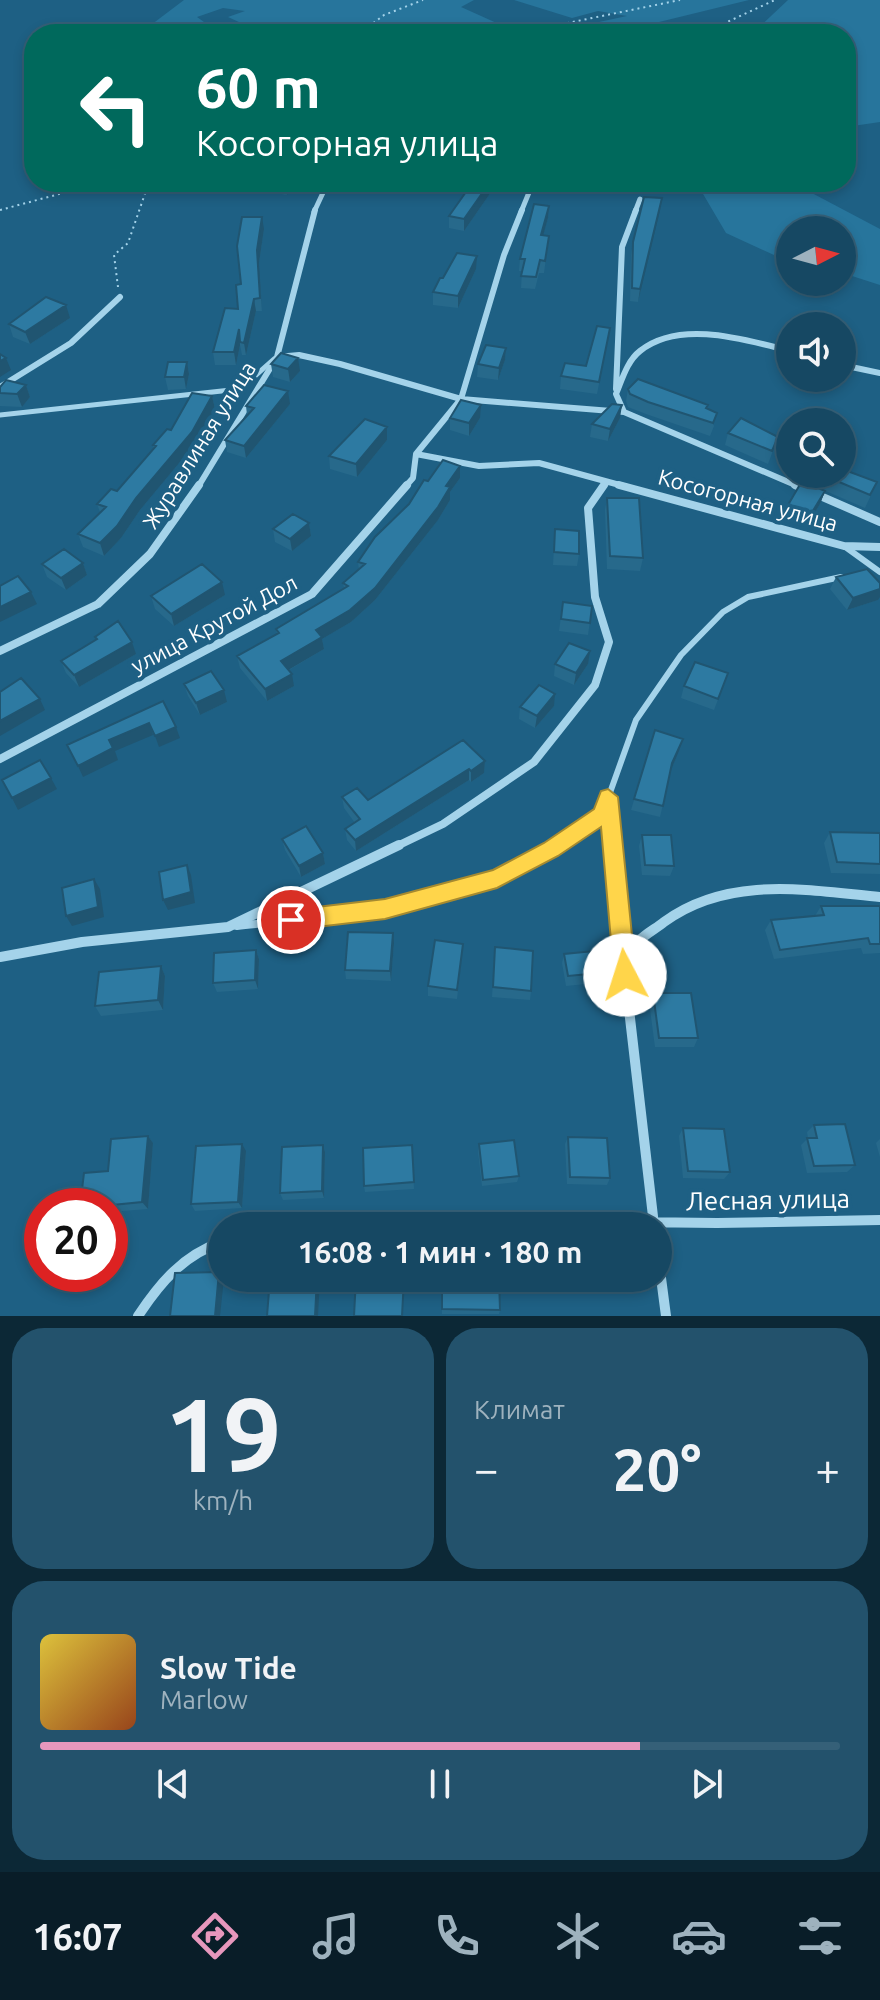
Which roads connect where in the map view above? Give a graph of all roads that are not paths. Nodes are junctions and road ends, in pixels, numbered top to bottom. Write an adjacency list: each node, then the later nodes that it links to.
1 (321, 192): 6 (street, Журавлиная улица)
2 (529, 192): 11 (street, улица Крутой Дол)
3 (640, 199): 10 (street)
4 (120, 297): 9 (street)
5 (776, 347): 10 (street)
6 (277, 357): 11 (street); 13 (lane); 22 (street, Журавлиная улица)
7 (856, 368): 8 (street)
8 (880, 373)
9 (0, 387)
10 (616, 394): 12 (street)
11 (461, 399): 12 (street, Косогорная улица); 14 (street, улица Крутой Дол)
12 (624, 412): 16 (street, Косогорная улица)
13 (0, 415)
14 (416, 454): 15 (street, Косогорная улица); 23 (street, улица Крутой Дол)
15 (607, 482): 17 (street, Косогорная улица); 26 (street)
16 (880, 522)
17 (844, 546): 18 (street, Косогорная улица); 19 (lane)
18 (880, 547)
19 (878, 572): 20 (lane)
20 (864, 574)
21 (851, 576): 24 (lane)
22 (0, 651)
23 (0, 759)
24 (608, 797): 26 (lane); 28 (lane)
25 (880, 897): 28 (street)
26 (228, 927): 27 (street)
27 (0, 957)
28 (625, 975): 29 (street)
29 (653, 1212)
30 (880, 1220): 31 (street, Лесная улица)
31 (672, 1224)
32 (208, 1246): 34 (street)
33 (663, 1292): 35 (street)
34 (138, 1316)
35 (666, 1316)

